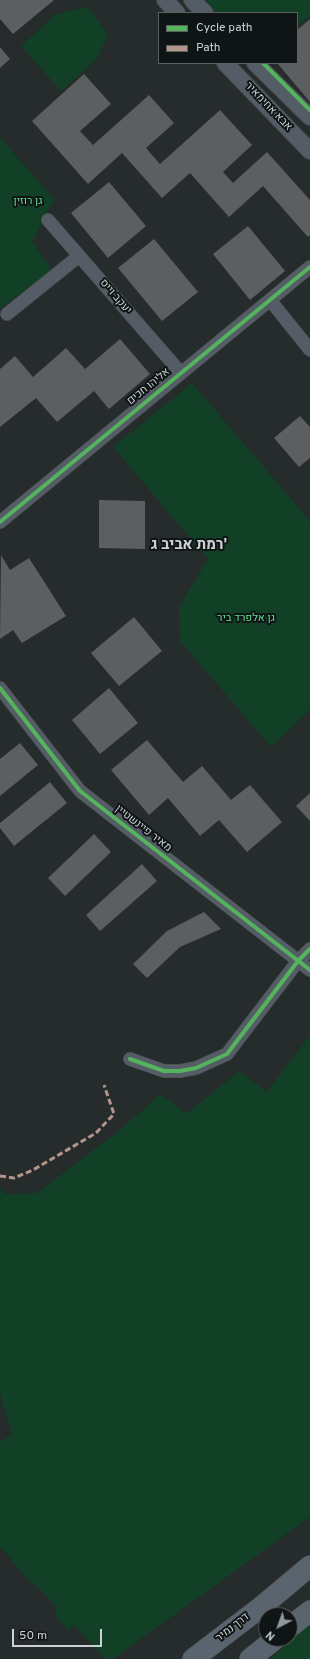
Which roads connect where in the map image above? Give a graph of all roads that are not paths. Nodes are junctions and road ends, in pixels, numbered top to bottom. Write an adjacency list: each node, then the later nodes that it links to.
1 (165, 0): 3 (street)
2 (192, 0): 4 (street)
3 (176, 12)
4 (204, 12)
5 (226, 64): 8 (street, אבא אחימאיר)
6 (257, 64): 7 (street, אבא אחימאיר)
7 (310, 117)
8 (310, 151)
9 (48, 220): 10 (street, יעקב וייס)
10 (79, 256): 13 (street); 15 (street, יעקב וייס)
11 (310, 267): 12 (street, אליהו חכים)
12 (270, 300): 14 (street); 15 (street, אליהו חכים)
13 (7, 314)
14 (310, 350)
15 (181, 373): 16 (street, אליהו חכים)
16 (0, 522)
17 (0, 688): 19 (street, מאיר פיינשטיין)
18 (310, 949): 19 (street)
19 (298, 961): 20 (street, מאיר פיינשטיין); 21 (street)
20 (310, 970)
21 (130, 1059)
22 (310, 1566): 26 (highway, דרך נמיר)
23 (310, 1611): 24 (highway)
24 (298, 1621)
25 (265, 1647): 27 (highway)
26 (193, 1659)
27 (250, 1659)

